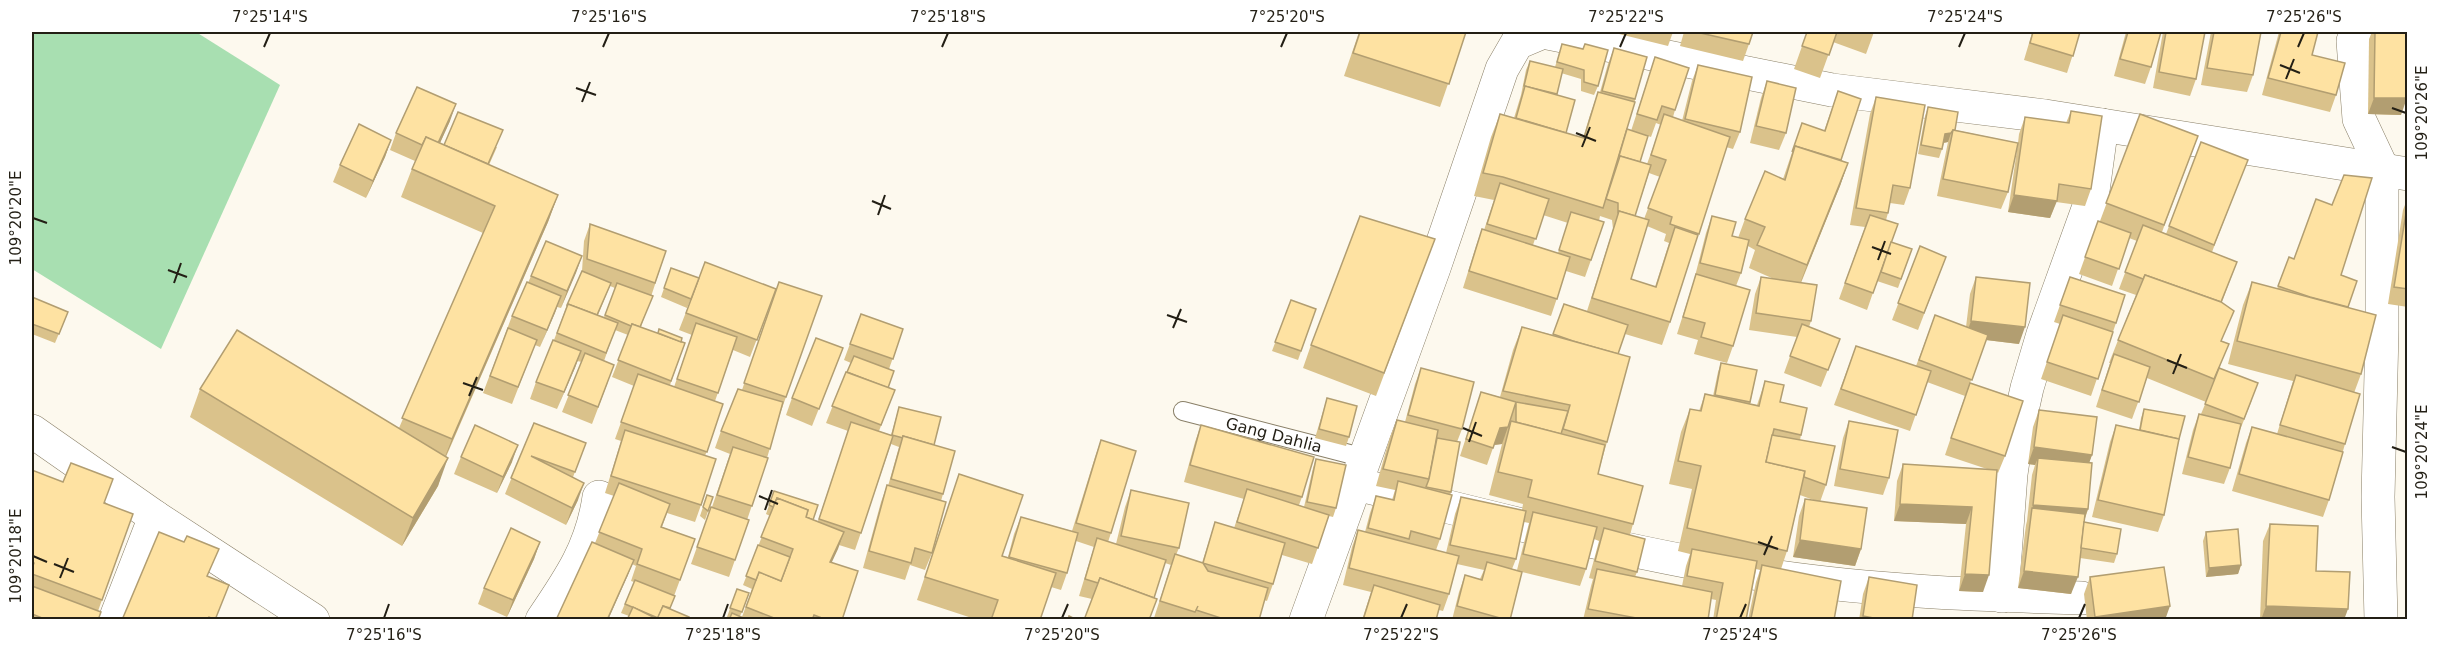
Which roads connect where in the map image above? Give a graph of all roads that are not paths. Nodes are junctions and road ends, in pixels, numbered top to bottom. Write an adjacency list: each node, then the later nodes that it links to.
1 (2358, 32): 3 (street)
2 (2102, 124): 3 (street); 6 (street); 9 (street)
3 (2395, 171): 11 (street)
4 (1183, 411): 6 (lane, Gang Dahlia)
5 (32, 431): 8 (street)
6 (1360, 471): 9 (street); 15 (street)
7 (599, 497): 14 (street)
8 (155, 517): 12 (street); 13 (street)
9 (2002, 596): 10 (street)
10 (2082, 598)
11 (2381, 612)
12 (115, 620)
13 (313, 620)
14 (542, 620)
15 (1306, 620)

